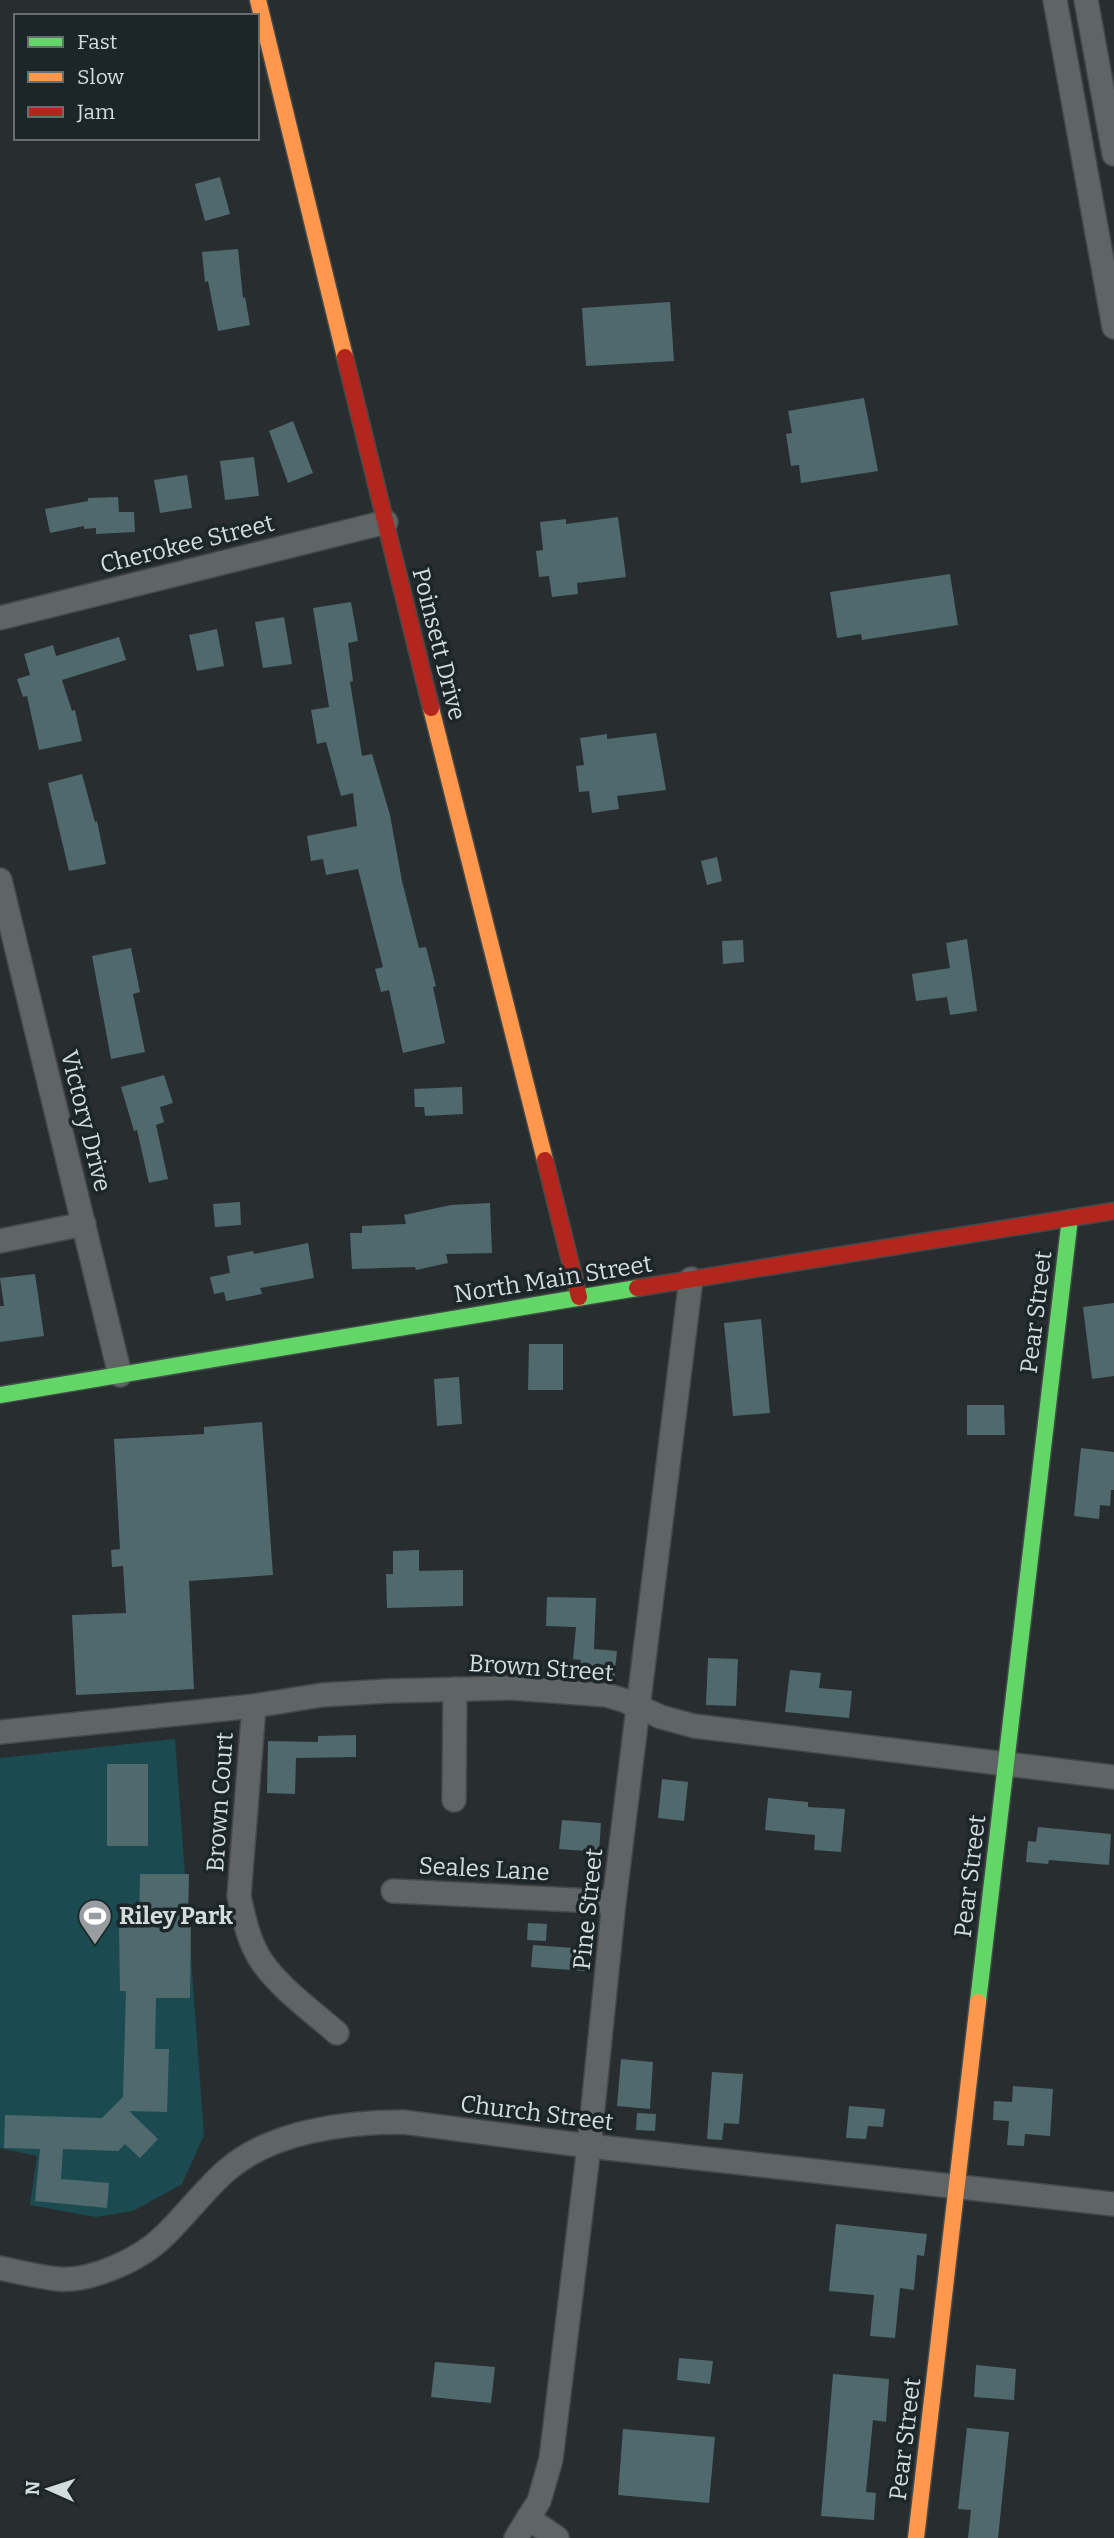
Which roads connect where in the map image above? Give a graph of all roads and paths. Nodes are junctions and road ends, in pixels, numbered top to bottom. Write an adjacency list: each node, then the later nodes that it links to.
1 (258, 0): 8 (street, Poinsett Drive)
2 (1055, 0): 5 (street)
3 (1086, 0): 4 (street)
4 (1106, 58): 5 (street); 6 (street)
5 (1067, 64): 7 (street)
6 (1114, 154)
7 (1114, 327)
8 (386, 522): 9 (street, Cherokee Street); 16 (street, Poinsett Drive)
9 (0, 618)
10 (0, 880): 13 (street, Victory Drive)
11 (1114, 1211): 12 (street, North Main Street)
12 (1070, 1218): 15 (street, North Main Street); 23 (street, Pear Street)
13 (84, 1224): 14 (street); 17 (street, Victory Drive)
14 (0, 1241)
15 (691, 1279): 16 (street, North Main Street); 21 (street, Pine Street)
16 (579, 1297): 17 (street, North Main Street)
17 (120, 1375): 18 (street, North Main Street)
18 (0, 1395)
19 (455, 1689): 20 (street, Brown Street); 21 (street, Brown Street); 25 (street)
20 (254, 1706): 22 (street, Brown Street); 28 (street, Brown Court)
21 (638, 1706): 23 (street, Brown Street); 27 (street, Pine Street)
22 (0, 1731)
23 (1006, 1764): 24 (street, Brown Street); 30 (street, Pear Street)
24 (1114, 1777)
25 (454, 1800)
26 (393, 1891): 27 (street, Seales Lane)
27 (614, 1902): 29 (street, Pine Street)
28 (337, 2033)
29 (589, 2146): 30 (street, Church Street); 32 (street, Church Street); 33 (street, Pine Street)
30 (957, 2186): 31 (street, Church Street); 36 (street, Pear Street)
31 (1114, 2204)
32 (0, 2268)
33 (528, 2518): 34 (street, Pine Street); 35 (street)
34 (516, 2538)
35 (557, 2538)
36 (916, 2538)

